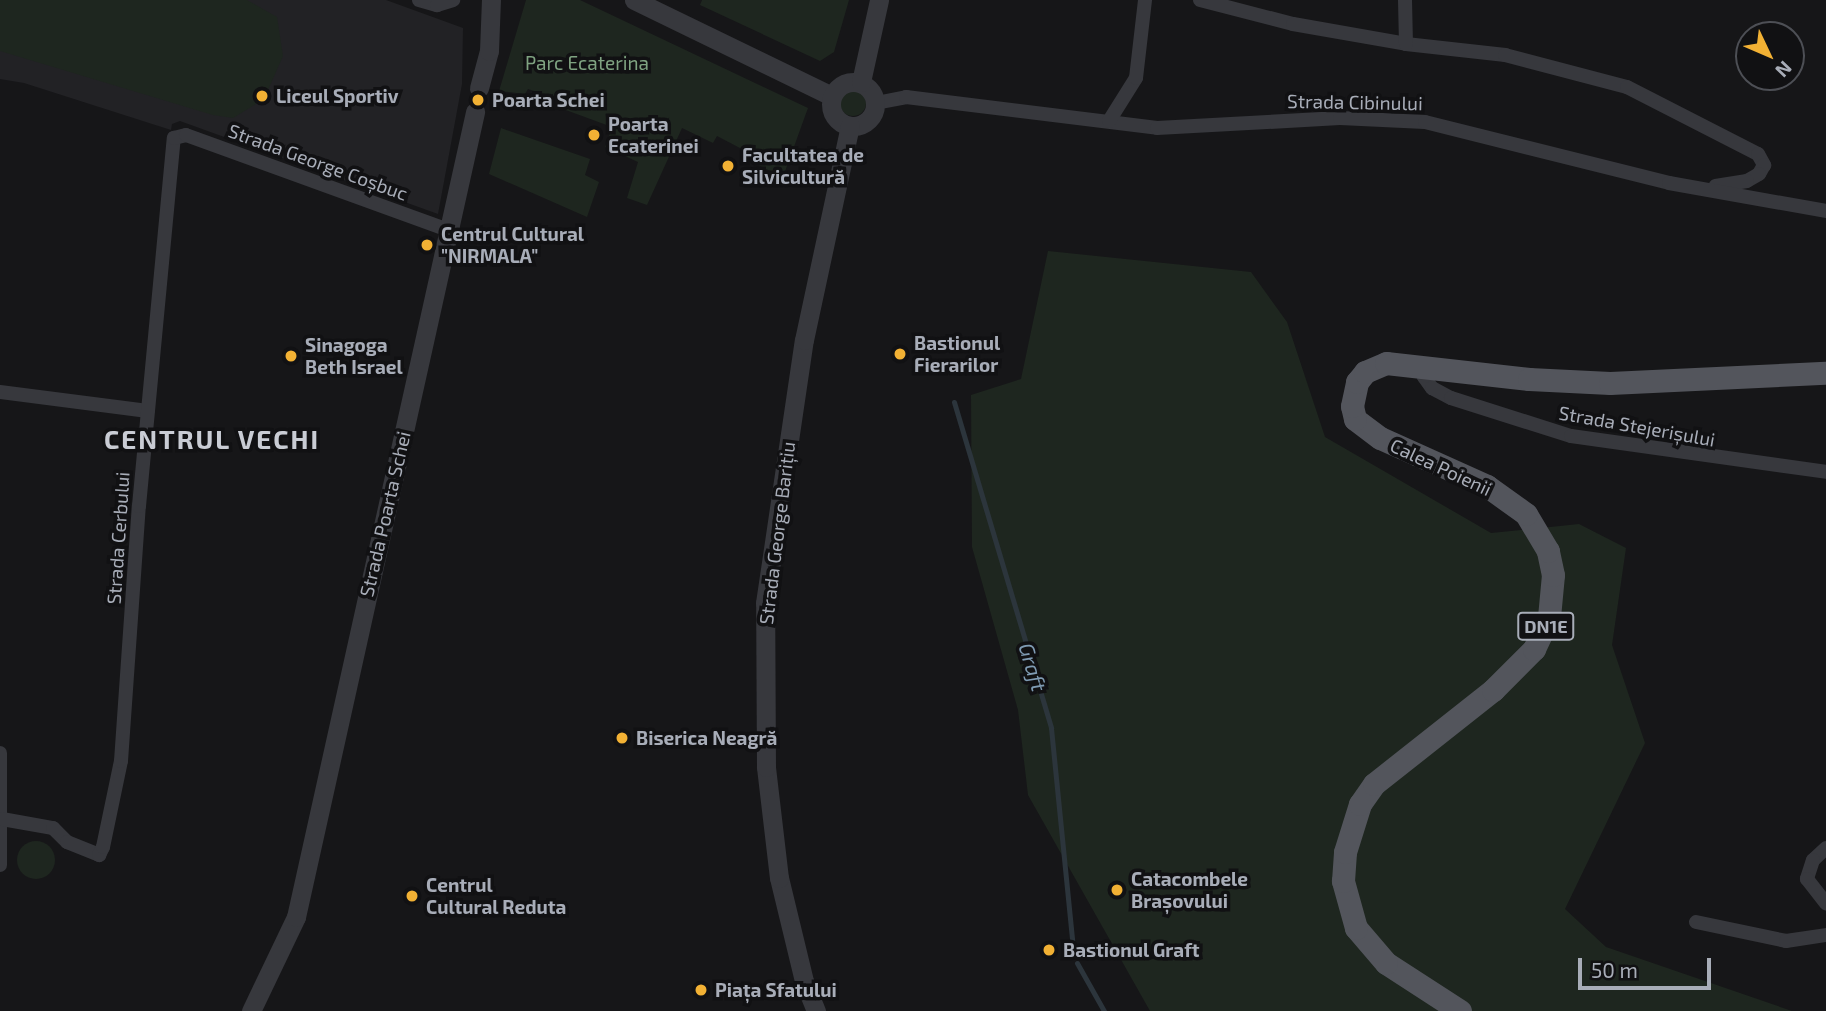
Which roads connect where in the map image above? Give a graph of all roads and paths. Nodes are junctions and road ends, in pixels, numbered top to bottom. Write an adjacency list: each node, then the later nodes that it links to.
1 (419, 0): 2 (street)
2 (453, 0)
3 (491, 0): 11 (street)
4 (634, 0): 12 (street)
5 (879, 0): 10 (street)
6 (1146, 0): 15 (street)
7 (1200, 0): 9 (street)
8 (1405, 0): 9 (street)
9 (1406, 44): 18 (street)
10 (860, 82): 12 (street); 13 (street)
11 (480, 88)
12 (832, 96): 16 (street)
13 (876, 103): 15 (street, Strada Cibinului); 16 (street)
14 (475, 112): 20 (street, Strada Poarta Schei)
15 (1109, 121): 18 (street, Strada Cibinului)
16 (850, 126): 34 (street, Strada George Barițiu)
17 (174, 138): 20 (street, Strada George Coșbuc); 24 (street, Strada Cerbului)
18 (1703, 188): 19 (street, Strada Cibinului)
19 (1826, 211)
20 (449, 230): 33 (street, Strada Poarta Schei)
21 (1423, 365): 22 (main road, Calea Poienii / DN1E); 25 (street, Strada Stejerișului); 35 (main road, Calea Poienii / DN1E)
22 (1826, 373)
23 (0, 392): 24 (street)
24 (148, 411): 27 (street, Strada Cerbului)
25 (1826, 472)
26 (0, 753): 27 (street)
27 (2, 819): 29 (street)
28 (1826, 848): 30 (street)
29 (0, 865)
30 (1826, 903)
31 (1696, 922): 32 (street)
32 (1826, 935)
33 (251, 1011)
34 (816, 1011)
35 (1460, 1011)

